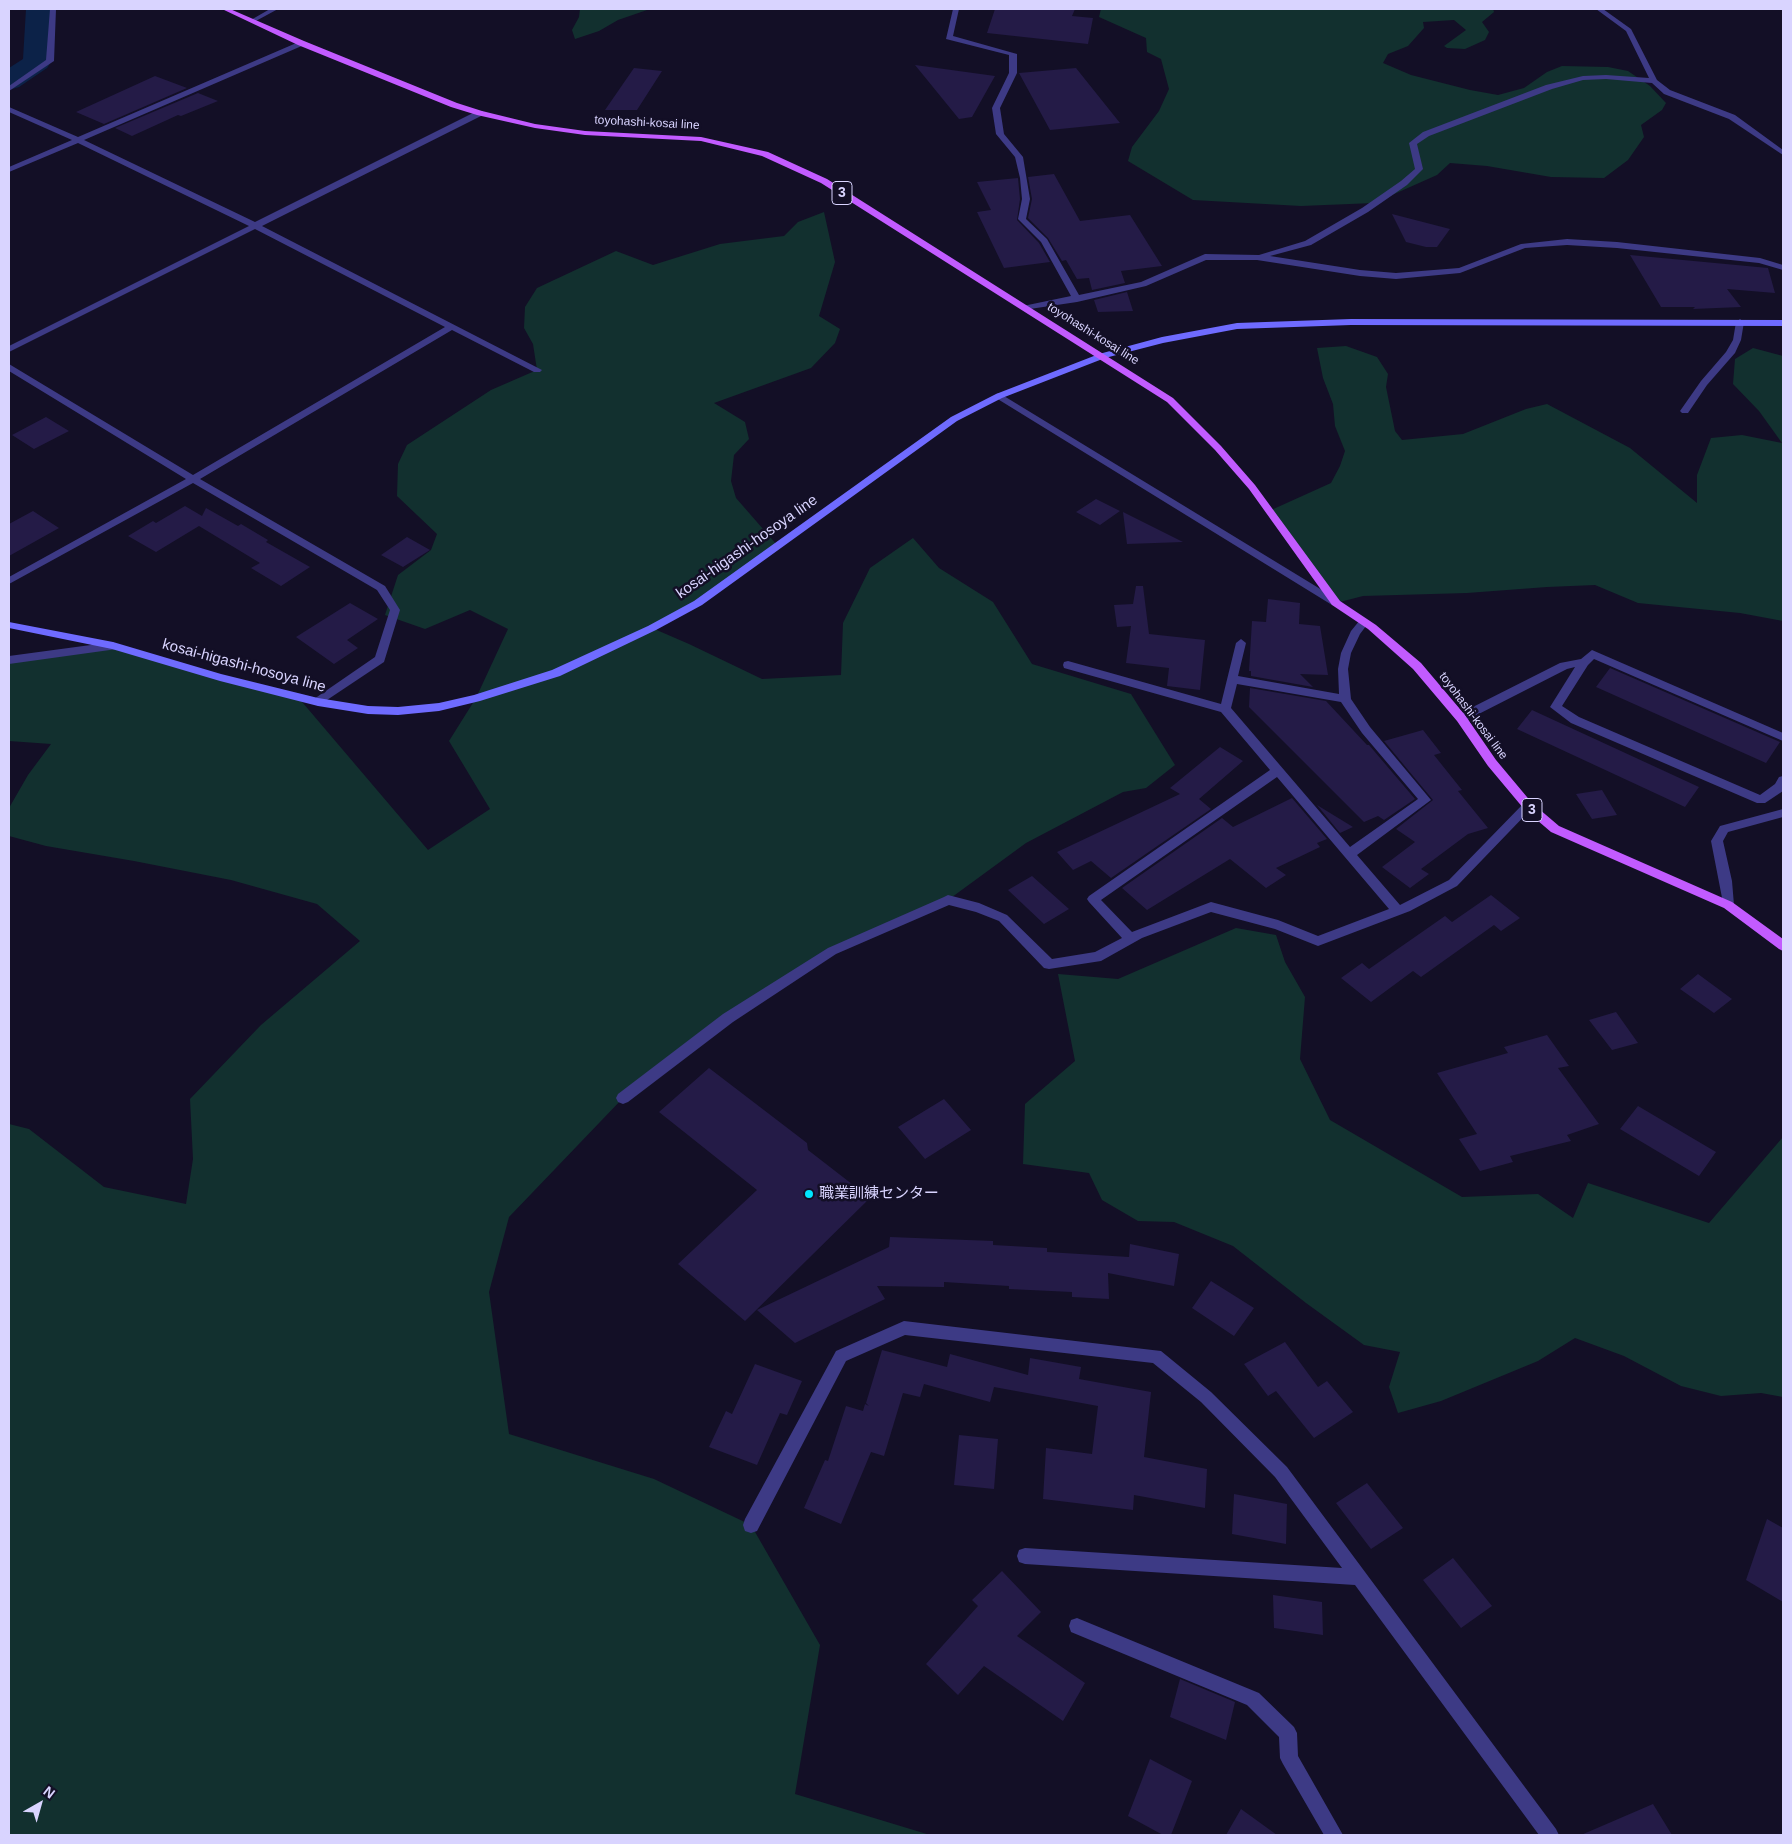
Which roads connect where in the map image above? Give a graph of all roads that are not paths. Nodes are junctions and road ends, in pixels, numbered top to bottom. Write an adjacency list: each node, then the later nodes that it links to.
1 (53, 9): 9 (street)
2 (226, 9): 6 (main road, toyohashi-kosai line / 3)
3 (275, 9): 6 (street)
4 (956, 9): 18 (street)
5 (1599, 9): 8 (street)
6 (252, 22): 7 (main road, toyohashi-kosai line / 3)
7 (301, 43): 11 (main road, toyohashi-kosai line / 3); 12 (street)
8 (1654, 81): 13 (street); 16 (street)
9 (9, 89)
10 (9, 109): 12 (street)
11 (480, 113): 15 (street); 19 (main road, toyohashi-kosai line / 3)
12 (78, 140): 14 (street); 15 (street)
13 (1783, 153)
14 (9, 170)
15 (256, 226): 22 (street); 23 (street)
16 (1257, 257): 17 (street); 18 (street)
17 (1783, 268)
18 (1077, 299): 19 (street)
19 (1026, 308): 24 (main road, toyohashi-kosai line / 3)
20 (1740, 322): 21 (main road, kosai-higashi-hosoya line); 24 (main road, kosai-higashi-hosoya line); 28 (street)
21 (1783, 323)
22 (451, 327): 26 (street); 29 (street)
23 (9, 349)
24 (1102, 356): 27 (main road, kosai-higashi-hosoya line); 31 (main road, toyohashi-kosai line / 3)
25 (9, 367): 29 (street)
26 (537, 370)
27 (998, 396): 31 (street); 41 (main road, kosai-higashi-hosoya line)
28 (1685, 411)
29 (193, 479): 30 (street); 41 (street)
30 (9, 580)
31 (1336, 603): 32 (main road, toyohashi-kosai line / 3)
32 (1364, 622): 40 (street); 43 (main road, toyohashi-kosai line / 3)
33 (9, 625): 35 (main road, kosai-higashi-hosoya line)
34 (1240, 643): 39 (street)
35 (113, 646): 36 (street); 41 (main road, kosai-higashi-hosoya line)
36 (9, 660)
37 (1584, 662): 43 (street); 44 (street); 46 (street)
38 (1068, 665): 42 (street)
39 (1232, 679): 40 (street); 42 (street)
40 (1345, 698): 49 (street)
41 (318, 702)
42 (1224, 710): 45 (street)
43 (1461, 718): 47 (main road, toyohashi-kosai line / 3)
44 (1783, 737)
45 (1277, 771): 49 (street); 52 (street)
46 (1783, 780)
47 (1528, 806): 50 (main road, toyohashi-kosai line / 3); 51 (street)
48 (1783, 814): 50 (street)
49 (1349, 854): 51 (street)
50 (1728, 905): 53 (main road, toyohashi-kosai line / 3)
51 (1398, 911): 52 (street)
52 (1131, 939): 54 (street)
53 (1783, 946)
54 (623, 1098)
55 (751, 1525): 57 (street)
56 (1024, 1556): 57 (street)
57 (1359, 1577): 60 (street)
58 (1077, 1626): 59 (street)
59 (1332, 1835)
60 (1550, 1835)

